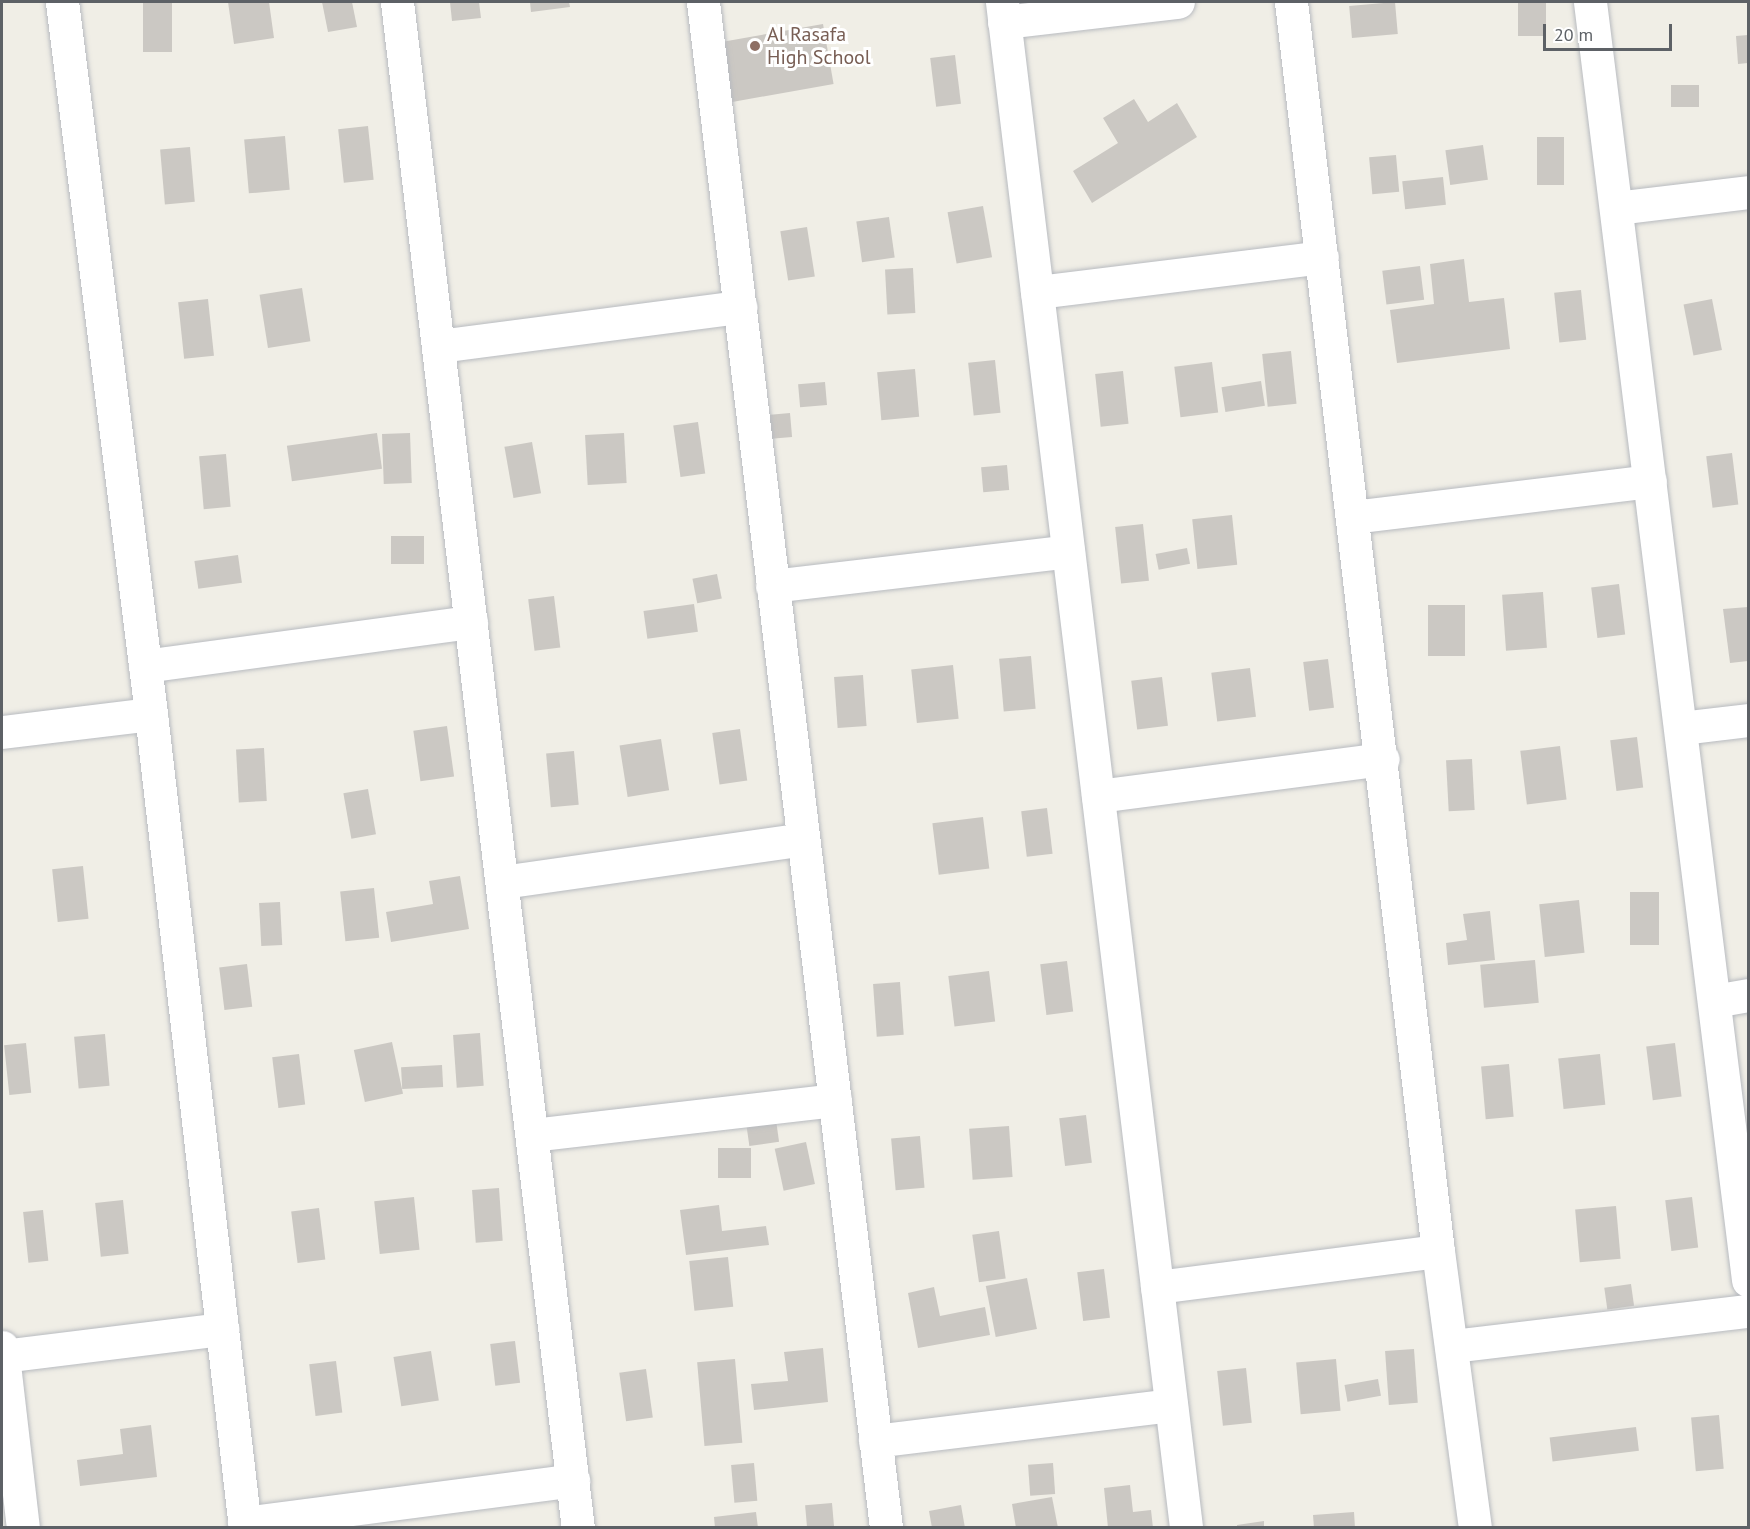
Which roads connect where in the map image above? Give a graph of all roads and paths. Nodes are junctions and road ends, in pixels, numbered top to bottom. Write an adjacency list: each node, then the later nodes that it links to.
1 (62, 2): 19 (street)
2 (397, 2): 13 (street)
3 (703, 2): 12 (street)
4 (1178, 2): 7 (street)
5 (1291, 2): 10 (street)
6 (1590, 2): 9 (street)
7 (1003, 12): 11 (street)
8 (1749, 192): 9 (street)
9 (1616, 208): 14 (street)
10 (1322, 257): 11 (street); 15 (street)
11 (1037, 292): 16 (street)
12 (741, 307): 13 (street); 17 (street)
13 (439, 346): 18 (street)
14 (1650, 481): 15 (street); 22 (street)
15 (1353, 517): 24 (street)
16 (1068, 551): 17 (street); 25 (street)
17 (772, 586): 26 (street)
18 (471, 622): 19 (street); 27 (street)
19 (145, 666): 20 (street)
20 (151, 714): 23 (street); 36 (street)
21 (1749, 720): 22 (street)
22 (1681, 728): 29 (street)
23 (2, 732)
24 (1383, 759): 25 (street); 32 (street)
25 (1098, 796): 34 (street)
26 (803, 839): 27 (street); 30 (street)
27 (502, 882): 31 (street)
28 (1749, 995): 29 (street)
29 (1714, 1001): 33 (street)
30 (835, 1100): 31 (street); 40 (street)
31 (532, 1136): 41 (street)
32 (1438, 1251): 34 (street); 37 (street)
33 (1749, 1280)
34 (1157, 1287): 39 (street)
35 (1749, 1311): 37 (street)
36 (222, 1329): 38 (street); 42 (street)
37 (1453, 1346): 47 (street)
38 (2, 1353): 43 (street)
39 (1171, 1405): 40 (street); 46 (street)
40 (875, 1442): 45 (street)
41 (573, 1480): 42 (street); 44 (street)
42 (244, 1525)
43 (23, 1527)
44 (578, 1527)
45 (886, 1527)
46 (1186, 1527)
47 (1475, 1527)

